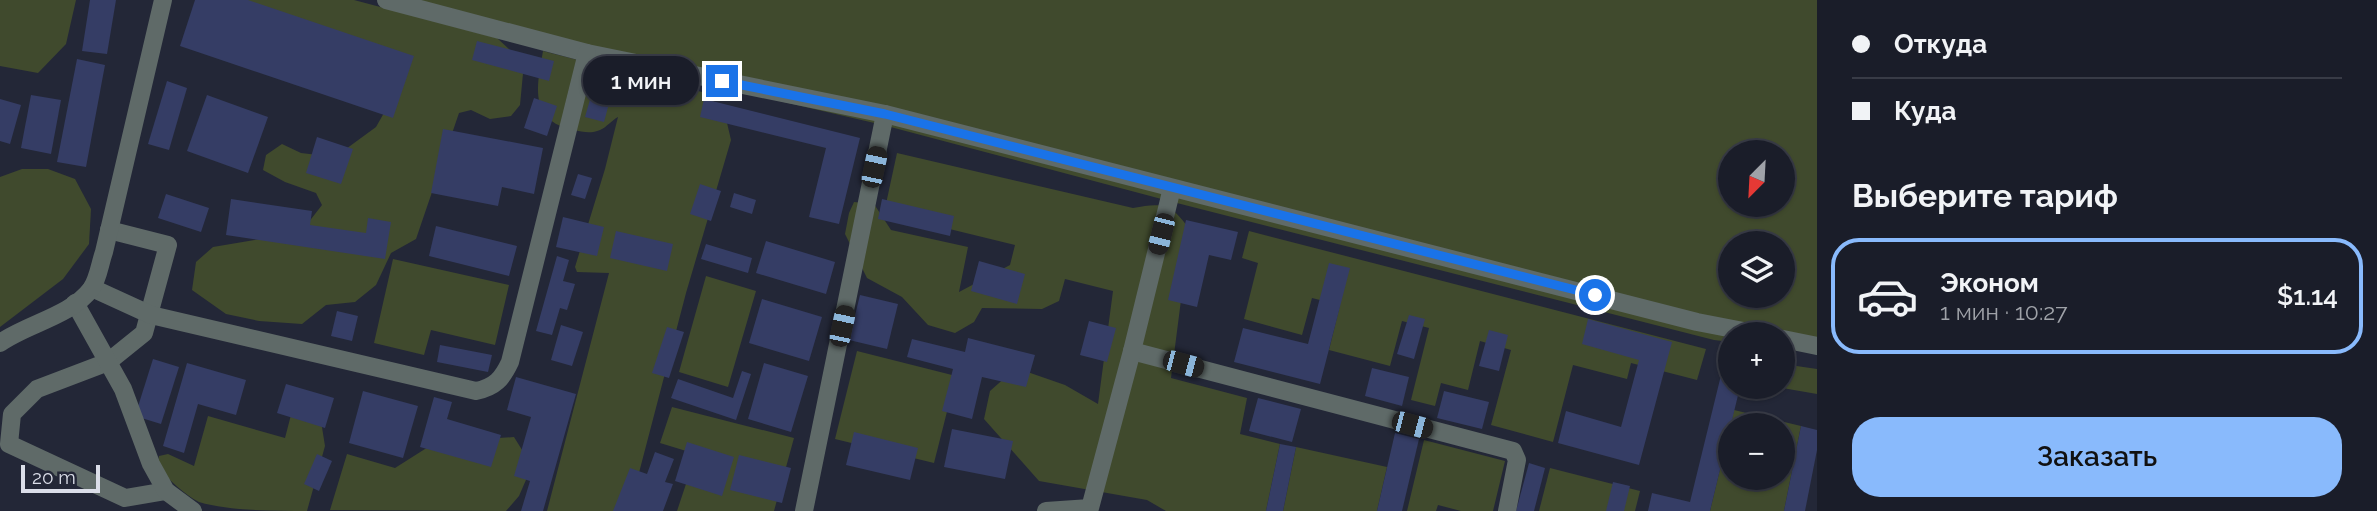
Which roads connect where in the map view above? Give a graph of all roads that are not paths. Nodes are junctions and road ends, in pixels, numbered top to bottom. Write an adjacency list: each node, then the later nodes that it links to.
1 (163, 0): 6 (street)
2 (386, 0): 3 (street)
3 (587, 53): 4 (street); 9 (street)
4 (885, 114): 5 (street); 19 (street)
5 (1172, 188): 10 (street); 14 (street)
6 (109, 230): 7 (street); 9 (street)
7 (92, 288): 8 (street); 9 (street)
8 (75, 303): 12 (street); 15 (street)
9 (151, 315): 15 (street)
10 (1718, 326)
11 (1795, 341): 13 (street)
12 (0, 343)
13 (1817, 346)
14 (1132, 351): 17 (street); 21 (street)
15 (107, 362): 16 (street); 16 (street)
16 (166, 491): 18 (street)
17 (1097, 510): 20 (street)
18 (193, 511)
19 (803, 511)
20 (1046, 511)
21 (1507, 511)

